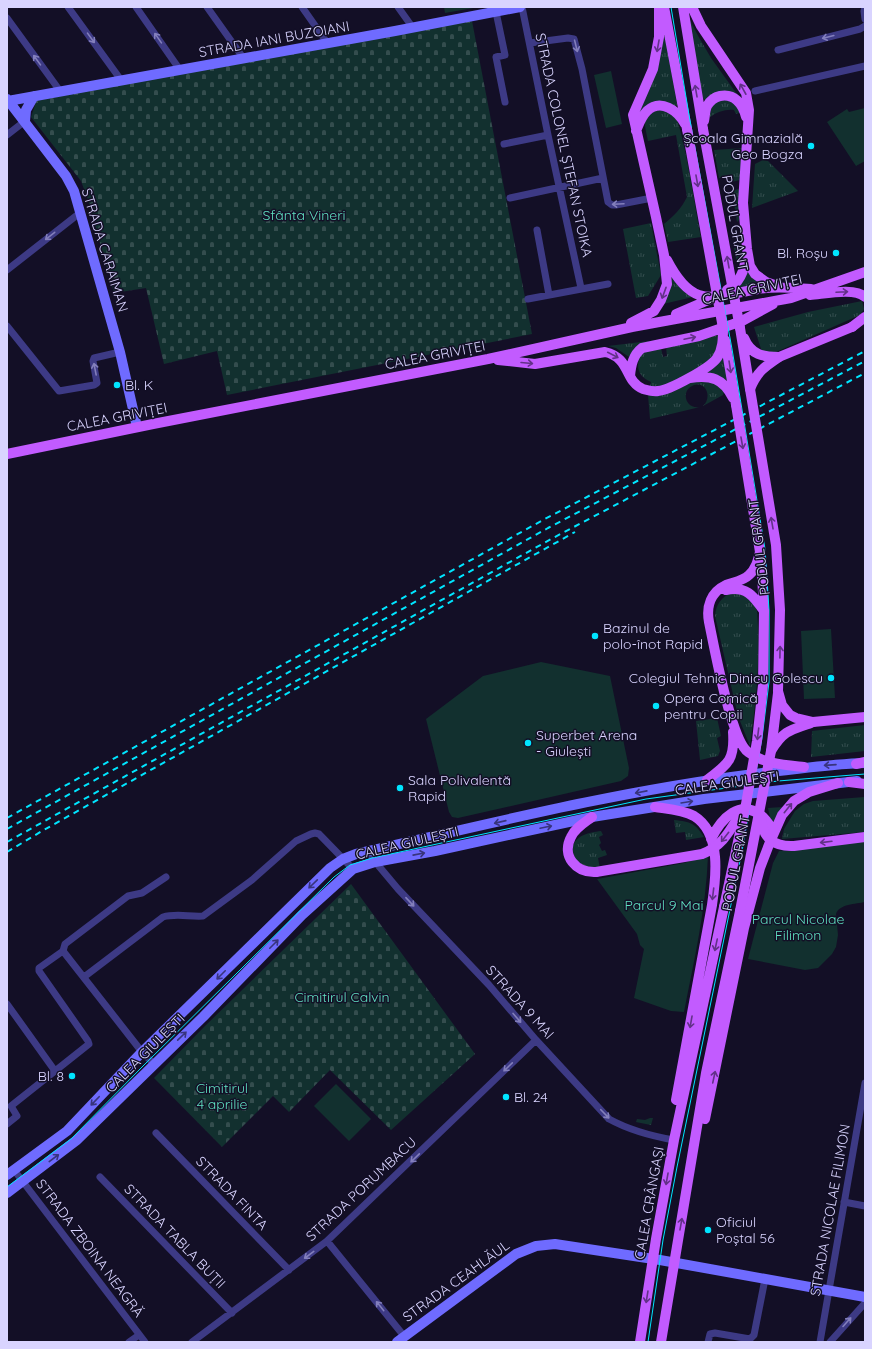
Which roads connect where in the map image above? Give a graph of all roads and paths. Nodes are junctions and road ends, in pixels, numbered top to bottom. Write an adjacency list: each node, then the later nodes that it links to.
1 (68, 7): 23 (street, one-way to 23)
2 (136, 7): 22 (street, one-way to 2)
3 (207, 7): 20 (street)
4 (302, 7): 18 (street)
5 (398, 7): 16 (street)
6 (521, 7): 11 (main road, STRADA IANI BUZOIANI); 17 (street, STRADA COLONEL ȘTEFAN STOIKA)
7 (659, 7): 33 (main road, one-way to 33)
8 (664, 7): 31 (main road, PODUL GRANT)
9 (692, 7): 30 (main road, one-way to 9)
10 (865, 7): 14 (street)
11 (496, 12): 16 (main road, STRADA IANI BUZOIANI); 28 (street)
12 (684, 12): 32 (main road, PODUL GRANT, one-way to 12)
13 (7, 18): 24 (street, one-way to 13)
14 (865, 19)
15 (865, 26): 19 (street, one-way to 19)
16 (413, 28): 18 (main road, STRADA IANI BUZOIANI)
17 (530, 43): 35 (street, STRADA COLONEL ȘTEFAN STOIKA); 37 (street, one-way to 37)
18 (328, 44): 20 (main road, STRADA IANI BUZOIANI)
19 (778, 50)
20 (244, 59): 22 (main road, STRADA IANI BUZOIANI)
21 (865, 66): 25 (street)
22 (180, 70): 23 (main road, STRADA IANI BUZOIANI)
23 (121, 80): 24 (main road, STRADA IANI BUZOIANI)
24 (60, 91): 26 (main road, STRADA IANI BUZOIANI)
25 (755, 91)
26 (34, 96): 27 (main road, STRADA IANI BUZOIANI); 29 (main road)
27 (7, 100): 29 (main road, STRADA CARAIMAN)
28 (504, 102)
29 (25, 122): 34 (street); 41 (main road, STRADA CARAIMAN)
30 (748, 127): 32 (main road); 43 (main road)
31 (687, 129): 33 (main road); 61 (main road, PODUL GRANT, one-way to 61, bridge)
32 (703, 129): 62 (main road, PODUL GRANT, one-way to 32, bridge)
33 (636, 131): 40 (main road)
34 (7, 135)
35 (548, 135): 36 (street); 38 (street, STRADA COLONEL ȘTEFAN STOIKA)
36 (504, 144)
37 (603, 178): 38 (street); 40 (street, one-way to 37)
38 (560, 187): 39 (street); 49 (street, STRADA COLONEL ȘTEFAN STOIKA)
39 (510, 198)
40 (652, 198): 44 (main road)
41 (81, 212): 45 (street, one-way to 45); 64 (main road, STRADA CARAIMAN)
42 (537, 230): 51 (street)
43 (747, 249): 48 (main road); 53 (main road)
44 (664, 255): 53 (main road); 63 (main road, one-way to 63)
45 (7, 270)
46 (865, 272): 50 (main road, CALEA GRIVIȚEI)
47 (608, 284): 49 (street)
48 (780, 287): 50 (main road); 53 (main road)
49 (581, 288): 51 (street)
50 (816, 289): 55 (main road, CALEA GRIVIȚEI)
51 (550, 295): 54 (street)
52 (865, 297): 55 (main road, one-way to 52)
53 (714, 298): 57 (main road)
54 (528, 299)
55 (786, 299): 57 (main road, CALEA GRIVIȚEI); 67 (main road, one-way to 55)
56 (865, 317): 60 (main road)
57 (660, 321): 63 (main road, CALEA GRIVIȚEI)
58 (865, 322): 60 (main road)
59 (7, 326): 64 (street, one-way to 64)
60 (852, 327): 65 (main road, bridge)
61 (723, 328): 68 (main road); 70 (main road, PODUL GRANT, one-way to 70)
62 (740, 328): 65 (main road); 69 (main road, PODUL GRANT)
63 (614, 330): 66 (main road, CALEA GRIVIȚEI)
64 (120, 352): 71 (main road, STRADA CARAIMAN)
65 (779, 358): 69 (main road)
66 (488, 359): 67 (main road, one-way to 67); 71 (main road, CALEA GRIVIȚEI)
67 (630, 376): 68 (main road)
68 (686, 379): 70 (main road)
69 (750, 390): 76 (main road, PODUL GRANT, one-way to 69, bridge)
70 (736, 405): 73 (main road, PODUL GRANT, one-way to 73, bridge)
71 (137, 427): 72 (main road, CALEA GRIVIȚEI)
72 (7, 454)
73 (760, 552): 74 (main road); 75 (main road, PODUL GRANT)
74 (718, 591): 75 (main road); 79 (main road)
75 (764, 611): 88 (main road, PODUL GRANT, one-way to 88, bridge)
76 (778, 691): 78 (main road, bridge); 80 (main road, PODUL GRANT, bridge)
77 (865, 717): 78 (main road)
78 (813, 722): 80 (main road, bridge)
79 (733, 724): 82 (main road); 83 (main road)
80 (771, 751): 87 (main road, PODUL GRANT, bridge)
81 (862, 763): 82 (main road, CALEA GIULEȘTI, one-way to 82)
82 (804, 767): 83 (main road, CALEA GIULEȘTI)
83 (708, 780): 94 (main road, CALEA GIULEȘTI, one-way to 94)
84 (865, 781): 85 (main road, CALEA GIULEȘTI)
85 (844, 783): 86 (main road); 89 (main road, CALEA GIULEȘTI, one-way to 85); 91 (main road, one-way to 85)
86 (865, 784)
87 (762, 803): 92 (main road, one-way to 87, bridge); 112 (main road, PODUL GRANT, bridge)
88 (746, 804): 90 (main road, one-way to 90, bridge); 105 (main road, PODUL GRANT, one-way to 105, bridge)
89 (655, 807): 90 (main road, CALEA GIULEȘTI); 93 (main road)
90 (592, 817): 96 (main road, CALEA GIULEȘTI, one-way to 90)
91 (774, 832): 93 (main road); 112 (main road, one-way to 91)
92 (865, 837)
93 (712, 839): 111 (main road, one-way to 111)
94 (374, 850): 95 (main road, CALEA GIULEȘTI); 96 (street)
95 (343, 859): 97 (street); 100 (street); 103 (main road, CALEA GIULEȘTI, one-way to 103)
96 (375, 862): 97 (main road, CALEA GIULEȘTI); 102 (street, STRADA 9 MAI, one-way to 102)
97 (353, 869): 104 (main road, CALEA GIULEȘTI, one-way to 97)
98 (166, 877): 99 (street)
99 (63, 951): 100 (street); 106 (street)
100 (84, 977): 103 (street)
101 (7, 1004): 106 (street)
102 (536, 1040): 111 (street, STRADA 9 MAI, one-way to 111); 119 (street, STRADA PORUMBACU, one-way to 119)
103 (142, 1052): 104 (street); 113 (main road, CALEA GIULEȘTI, one-way to 113)
104 (154, 1064): 115 (main road, CALEA GIULEȘTI, one-way to 104)
105 (690, 1070): 111 (main road, CALEA CRÂNGAȘI)
106 (55, 1071): 108 (street)
107 (865, 1083): 117 (street, STRADA NICOLAE FILIMON)
108 (9, 1103): 109 (street)
109 (7, 1124)
110 (156, 1133): 122 (street, STRADA FINTA)
111 (674, 1140): 120 (main road, CALEA CRÂNGAȘI, one-way to 120)
112 (695, 1141): 121 (main road, one-way to 112)
113 (10, 1173): 115 (street, STRADA ZBOINA NEAGRĂ)
114 (100, 1177): 127 (street, STRADA TABLA BUȚII)
115 (23, 1182): 116 (main road, CALEA GIULEȘTI); 128 (street, STRADA ZBOINA NEAGRĂ)
116 (7, 1194)
117 (844, 1202): 118 (street); 124 (street, STRADA NICOLAE FILIMON)
118 (865, 1206)
119 (328, 1242): 122 (street, STRADA PORUMBACU, one-way to 122); 129 (street, one-way to 119)
120 (653, 1259): 121 (main road, STRADA CEAHLĂUL); 129 (main road, STRADA CEAHLĂUL); 133 (main road, CALEA CRÂNGAȘI, one-way to 133)
121 (674, 1262): 123 (main road); 134 (main road)
122 (289, 1270): 127 (street, STRADA PORUMBACU)
123 (765, 1279): 124 (main road); 135 (street)
124 (829, 1291): 125 (main road); 136 (street, STRADA NICOLAE FILIMON)
125 (865, 1297)
126 (865, 1303): 137 (street, one-way to 126)
127 (232, 1313): 132 (street, STRADA PORUMBACU)
128 (139, 1335): 130 (street); 131 (street, STRADA ZBOINA NEAGRĂ)
129 (400, 1339)
130 (129, 1342)
131 (145, 1342)
132 (192, 1342)
133 (640, 1342)
134 (661, 1342)
135 (708, 1342)
136 (820, 1342)
137 (830, 1342)

